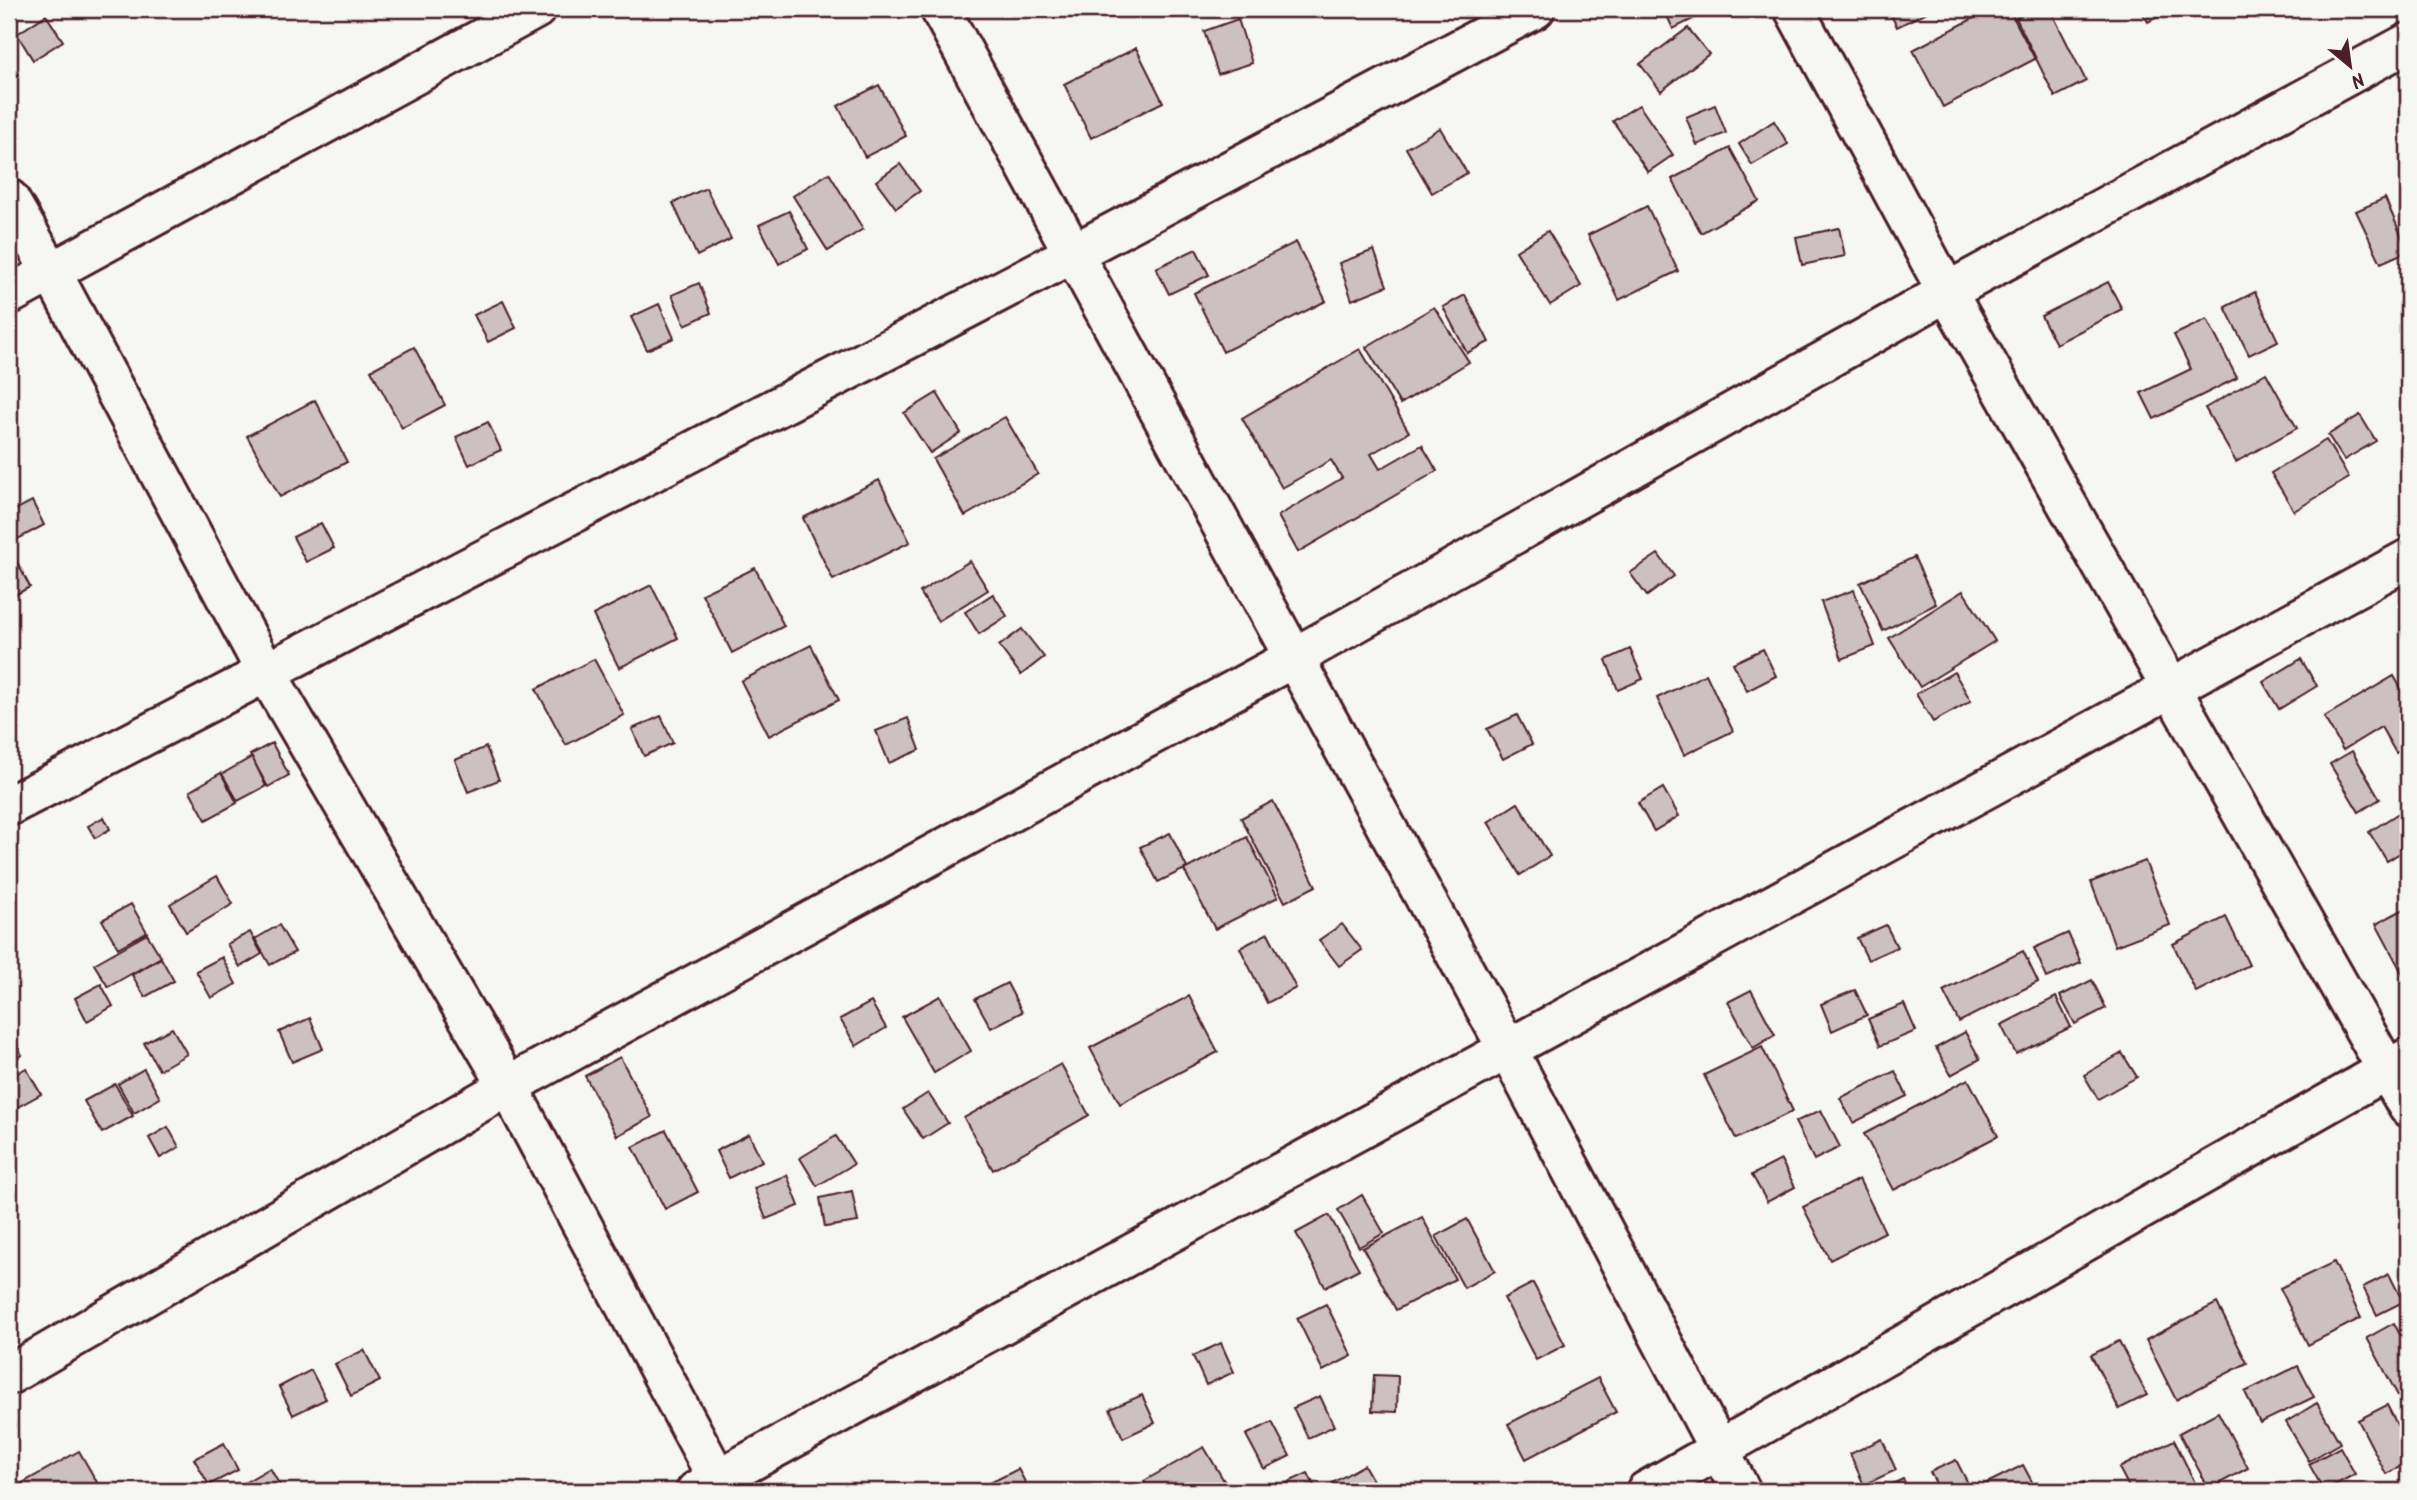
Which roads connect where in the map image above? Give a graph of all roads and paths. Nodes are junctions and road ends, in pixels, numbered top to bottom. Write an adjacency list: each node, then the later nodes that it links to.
1 (536, 9): 8 (street)
2 (940, 9): 7 (street)
3 (1535, 9): 7 (street)
4 (1794, 9): 9 (street)
5 (2408, 43): 9 (street)
6 (9, 199): 8 (street)
7 (1074, 253): 12 (street); 13 (street)
8 (51, 273): 10 (street); 13 (street)
9 (1947, 292): 12 (street); 14 (street)
10 (9, 295)
11 (2408, 559): 14 (street)
12 (1293, 658): 16 (street); 18 (street)
13 (266, 672): 15 (street); 18 (street)
14 (2172, 688): 16 (street); 17 (street)
15 (9, 806)
16 (1508, 1051): 21 (street); 22 (street)
17 (2397, 1063): 19 (street); 21 (street)
18 (508, 1086): 20 (street); 22 (street)
19 (2408, 1107)
20 (9, 1376)
21 (1720, 1451): 23 (street); 24 (street)
22 (712, 1487)
23 (1646, 1491)
24 (1741, 1491)

